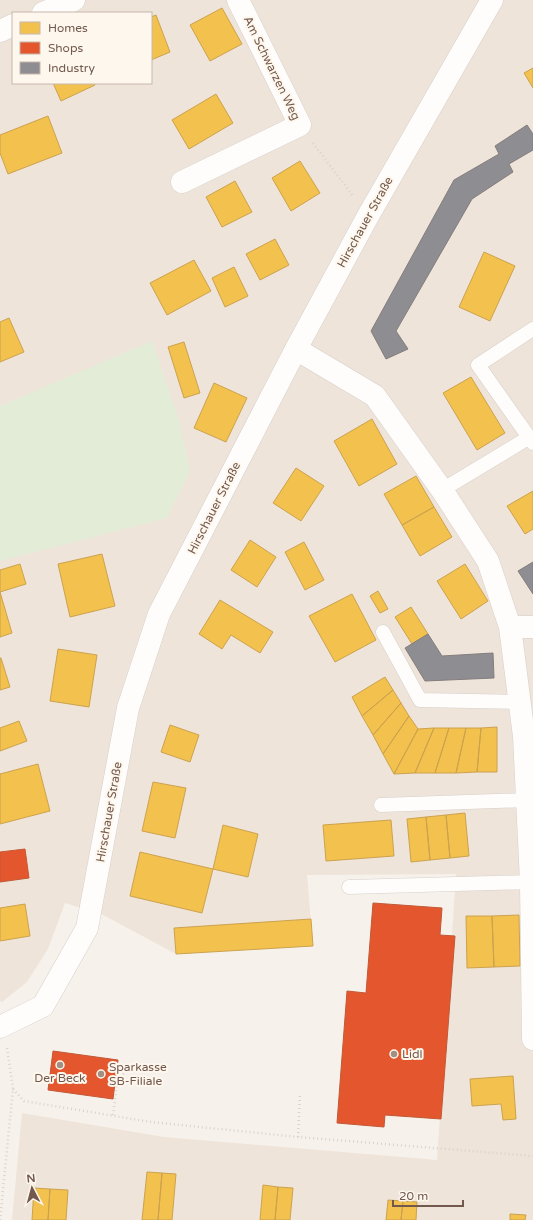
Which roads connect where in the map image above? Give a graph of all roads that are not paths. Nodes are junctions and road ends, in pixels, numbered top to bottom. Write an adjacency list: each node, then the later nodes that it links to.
1 (74, 0): 4 (street)
2 (238, 0): 7 (street, Am Schwarzen Weg)
3 (492, 0): 9 (street, Hirschauer Straße)
4 (45, 12)
5 (12, 25): 6 (street)
6 (0, 31)
7 (182, 182)
8 (533, 329): 10 (lane)
9 (296, 349): 11 (street); 20 (street, Hirschauer Straße)
10 (531, 440): 11 (lane)
11 (442, 490): 12 (street)
12 (510, 627): 13 (street); 15 (street)
13 (533, 627)
14 (383, 632): 15 (lane)
15 (520, 702): 16 (street)
16 (527, 800): 17 (lane); 18 (street)
17 (381, 805)
18 (532, 882): 19 (lane); 21 (street)
19 (349, 887)
20 (2, 1026)
21 (533, 1039)

